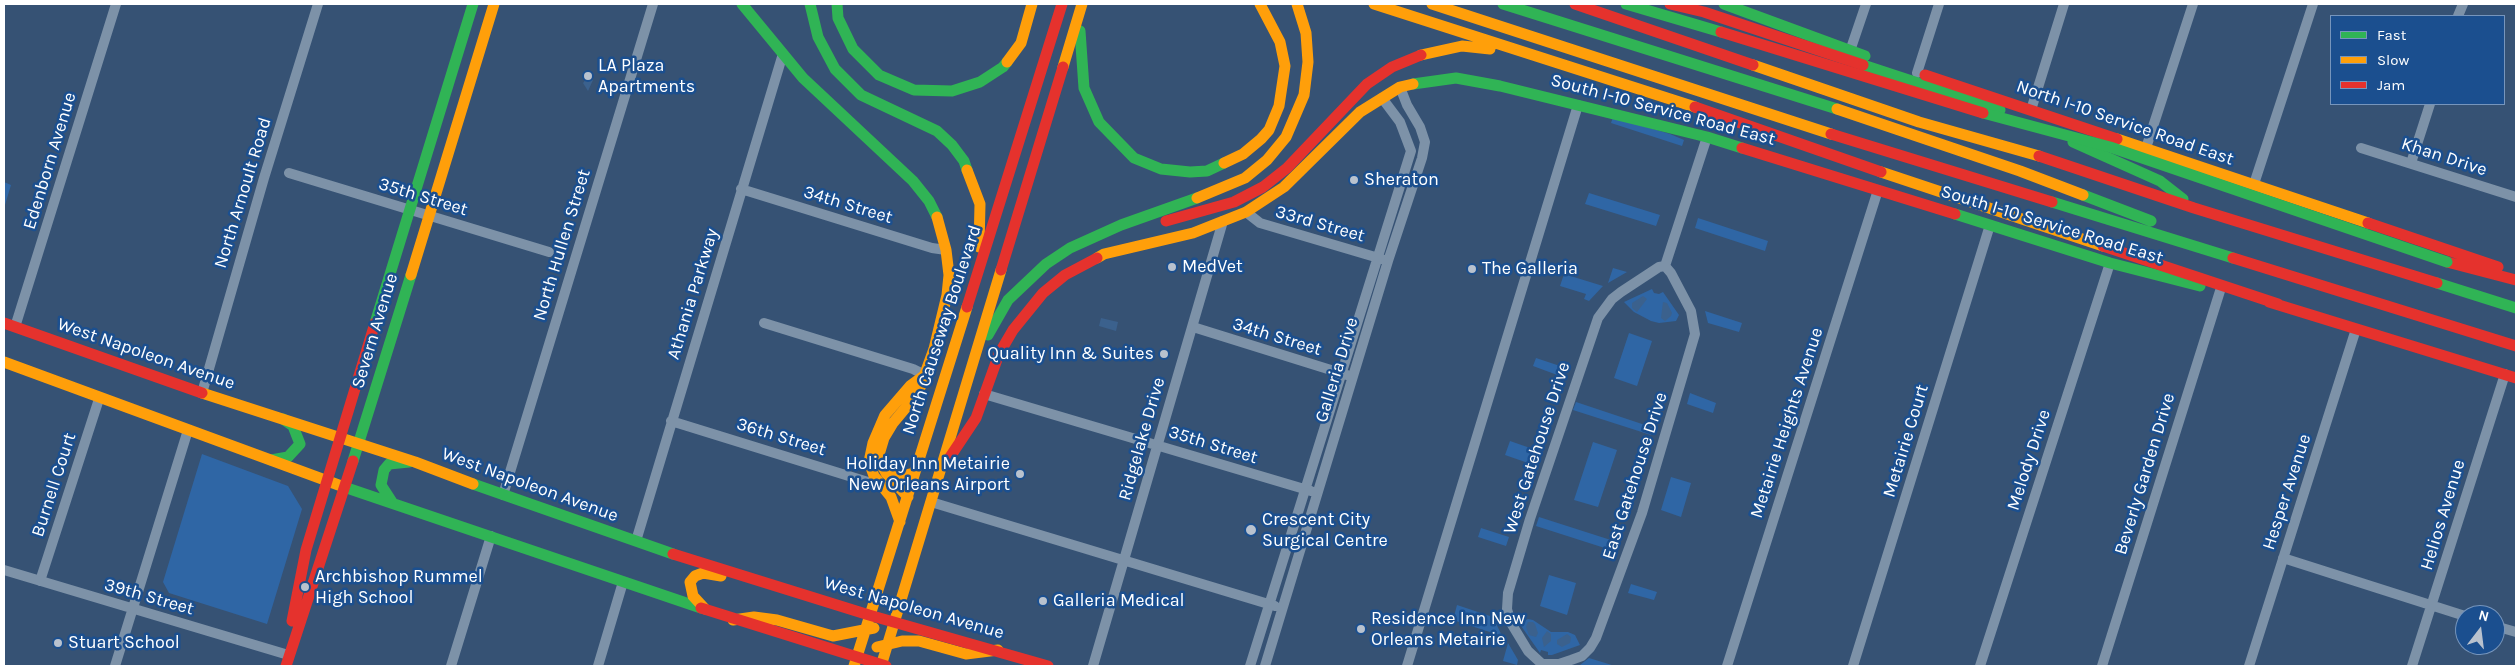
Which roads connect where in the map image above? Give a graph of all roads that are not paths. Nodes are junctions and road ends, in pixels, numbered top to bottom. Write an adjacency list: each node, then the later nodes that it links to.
1 (116, 4): 70 (street, Edenborn Avenue)
2 (318, 4): 80 (street, North Arnoult Road)
3 (472, 4): 48 (main road, Severn Avenue)
4 (494, 4): 50 (main road, Severn Avenue)
5 (654, 4): 99 (street, North Hullen Street)
6 (742, 4): 29 (main road)
7 (810, 4): 66 (main road)
8 (837, 4): 9 (main road)
9 (1032, 4)
10 (1062, 4): 66 (main road, North Causeway Boulevard)
11 (1260, 4): 26 (main road)
12 (1296, 4): 54 (main road)
13 (1374, 4): 30 (main road)
14 (1432, 4): 63 (main road)
15 (1503, 4): 63 (main road)
16 (1575, 4): 47 (main road)
17 (1626, 4): 64 (main road, bridge)
18 (1670, 4): 27 (main road)
19 (1684, 4): 27 (main road)
20 (1724, 4): 28 (main road, North I-10 Service Road East)
21 (1866, 4): 28 (street)
22 (1939, 4): 31 (street)
23 (2064, 4): 36 (street)
24 (2192, 4): 38 (street)
25 (2313, 4): 43 (street)
26 (1081, 5): 75 (main road, North Causeway Boulevard)
27 (1704, 12): 47 (main road)
28 (1850, 51): 31 (main road, North I-10 Service Road East)
29 (782, 56): 44 (street, Athania Parkway); 56 (main road)
30 (1533, 57): 42 (main road); 54 (main road)
31 (1916, 73): 36 (main road, North I-10 Service Road East)
32 (1400, 87): 33 (main road, South I-10 Service Road East); 35 (main road, South I-10 Service Road East); 59 (street, Galleria Drive)
33 (1382, 98): 49 (main road, South I-10 Service Road East); 58 (street, Galleria Drive)
34 (2430, 105): 40 (street)
35 (1578, 106): 37 (main road, South I-10 Service Road East); 140 (street)
36 (2031, 110): 38 (main road, North I-10 Service Road East)
37 (1707, 137): 45 (main road, South I-10 Service Road East); 61 (street)
38 (2146, 148): 43 (main road, North I-10 Service Road East)
39 (2361, 148): 40 (street, Khan Drive)
40 (2410, 163): 46 (street, Khan Drive)
41 (289, 173): 48 (street, 35th Street)
42 (1919, 184): 53 (main road); 67 (main road)
43 (2254, 184): 62 (main road, North I-10 Service Road East)
44 (741, 189): 56 (street, 34th Street); 84 (street, Athania Parkway)
45 (1878, 190): 52 (main road, South I-10 Service Road East); 141 (street, Metairie Heights Avenue)
46 (2516, 197)
47 (2194, 208): 68 (main road)
48 (410, 211): 50 (street, 35th Street); 86 (main road, Severn Avenue)
49 (1246, 212): 51 (main road, South I-10 Service Road East); 58 (street, 33rd Street)
50 (427, 216): 57 (street, 35th Street); 87 (main road, Severn Avenue)
51 (1223, 222): 71 (street, Ridgelake Drive); 81 (main road, South I-10 Service Road East)
52 (1990, 225): 60 (main road, South I-10 Service Road East); 142 (street, Metairie Court)
53 (2098, 232)
54 (1090, 239): 75 (main road)
55 (2155, 246): 63 (main road)
56 (946, 250): 77 (main road)
57 (549, 252)
58 (1377, 258): 59 (street, 33rd Street); 76 (street, Galleria Drive)
59 (1388, 261): 79 (street, Galleria Drive)
60 (2110, 263): 65 (main road, South I-10 Service Road East); 143 (street, Melody Drive)
61 (1665, 266): 128 (street, West Gatehouse Drive); 128 (street, East Gatehouse Drive)
62 (2516, 272)
63 (2284, 274): 73 (main road)
64 (2516, 280)
65 (2220, 291): 67 (main road, South I-10 Service Road East); 144 (street, Beverly Garden Drive)
66 (970, 296): 91 (main road, North Causeway Boulevard)
67 (2278, 304): 72 (main road, South I-10 Service Road East)
68 (2516, 308)
69 (764, 323): 77 (street)
70 (9, 325): 80 (main road, West Napoleon Avenue)
71 (1193, 327): 76 (street, 34th Street); 88 (street, Ridgelake Drive)
72 (2356, 329): 78 (main road, South I-10 Service Road East); 106 (street, Hesper Avenue)
73 (2516, 346)
74 (4, 365): 82 (main road)
75 (974, 365): 92 (main road, North Causeway Boulevard)
76 (1341, 374): 79 (street, 34th Street); 97 (street, Galleria Drive)
77 (925, 375): 93 (main road); 96 (main road)
78 (2512, 376): 114 (street, Helios Avenue)
79 (1352, 377): 98 (street, Galleria Drive)
80 (202, 392): 83 (main road, West Napoleon Avenue)
81 (984, 394): 88 (street, 35th Street); 92 (main road, South I-10 Service Road East)
82 (99, 399): 85 (main road); 109 (street, Burnell Court)
83 (280, 417): 86 (main road, West Napoleon Avenue); 89 (main road)
84 (671, 421): 96 (street, 36th Street); 105 (street, Athania Parkway)
85 (188, 430): 89 (main road); 116 (street)
86 (340, 437): 87 (main road, West Napoleon Avenue); 94 (main road, Severn Avenue)
87 (358, 443): 90 (main road, West Napoleon Avenue); 95 (main road, Severn Avenue)
88 (1156, 445): 97 (street, 35th Street); 107 (street, Ridgelake Drive)
89 (270, 461): 94 (main road)
90 (415, 462): 99 (main road, West Napoleon Avenue); 101 (main road)
91 (916, 468): 93 (main road); 100 (main road, North Causeway Boulevard); 102 (main road)
92 (940, 472): 102 (main road, North Causeway Boulevard)
93 (886, 473): 100 (main road)
94 (327, 480): 95 (main road); 125 (main road, Severn Avenue)
95 (343, 486): 101 (main road); 131 (main road, Severn Avenue)
96 (881, 486): 103 (main road)
97 (1305, 490): 98 (street, 35th Street); 113 (street, Galleria Drive)
98 (1317, 493): 115 (street, Galleria Drive)
99 (503, 495): 105 (main road, West Napoleon Avenue)
100 (908, 497): 103 (main road, North Causeway Boulevard); 112 (main road)
101 (392, 502): 104 (main road)
102 (931, 502): 107 (street); 112 (main road, North Causeway Boulevard)
103 (900, 522): 119 (main road, North Causeway Boulevard)
104 (491, 536): 110 (main road); 132 (street)
105 (636, 541): 111 (main road, West Napoleon Avenue)
106 (2282, 558): 114 (street); 145 (street, Hesper Avenue)
107 (1126, 561): 113 (street); 137 (street, Ridgelake Drive)
108 (4, 570): 109 (street, 39th Street)
109 (40, 581): 116 (street, 39th Street)
110 (623, 582): 117 (main road); 133 (street)
111 (797, 592): 117 (main road); 119 (main road, West Napoleon Avenue)
112 (903, 592): 121 (main road, North Causeway Boulevard)
113 (1268, 604): 115 (street); 138 (street, Galleria Drive)
114 (2431, 606): 118 (street); 146 (street, Helios Avenue)
115 (1282, 608): 139 (street, Galleria Drive)
116 (132, 609): 125 (street, 39th Street); 129 (street)
117 (707, 610): 120 (main road)
118 (2455, 613)
119 (869, 615): 121 (main road, West Napoleon Avenue); 122 (main road, North Causeway Boulevard)
120 (733, 620): 122 (main road); 127 (main road)
121 (893, 620): 122 (main road); 123 (main road, North Causeway Boulevard); 124 (main road, West Napoleon Avenue)
122 (864, 631): 127 (main road, North Causeway Boulevard)
123 (887, 644): 124 (main road); 127 (main road); 134 (main road, North Causeway Boulevard)
124 (998, 650): 126 (main road, West Napoleon Avenue)
125 (285, 654): 130 (main road, Severn Avenue)
126 (1015, 656): 135 (main road); 136 (main road, West Napoleon Avenue)
127 (855, 662): 134 (main road)
128 (1542, 665)
129 (115, 666)
130 (282, 666)
131 (286, 666)
132 (451, 666)
133 (598, 666)
134 (883, 666)
135 (1034, 666)
136 (1048, 666)
137 (1093, 666)
138 (1250, 666)
139 (1265, 666)
140 (1407, 666)
141 (1727, 666)
142 (1854, 666)
143 (1980, 666)
144 (2102, 666)
145 (2249, 666)
146 (2412, 666)

